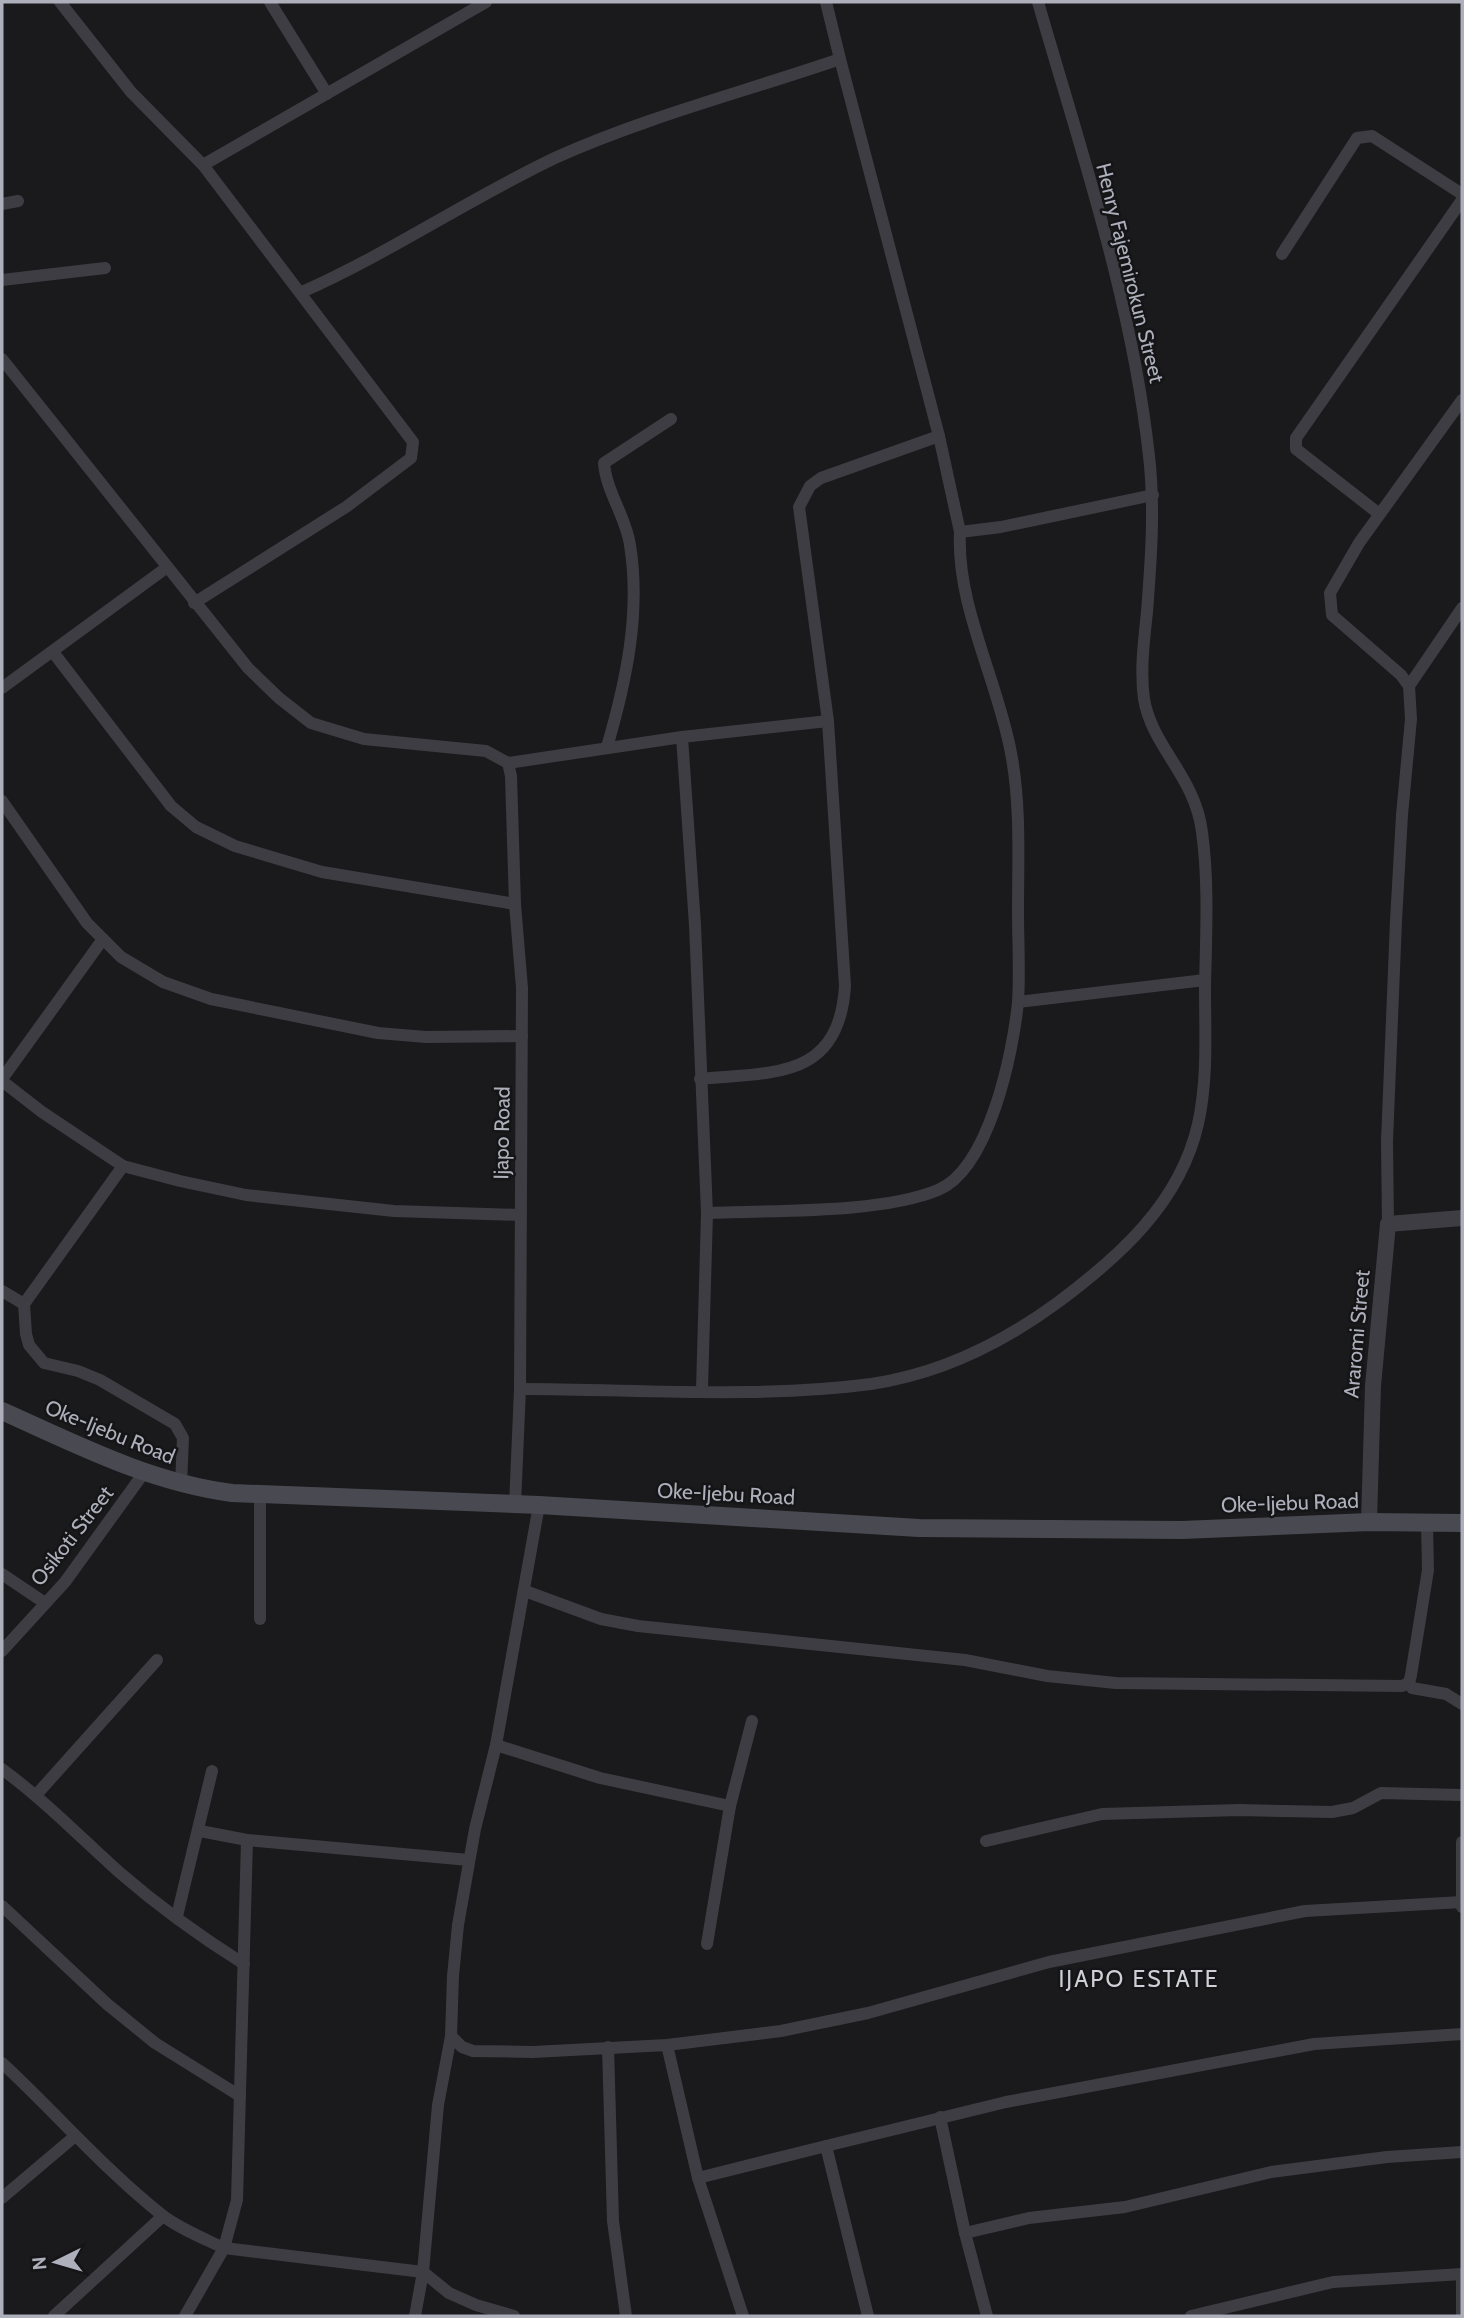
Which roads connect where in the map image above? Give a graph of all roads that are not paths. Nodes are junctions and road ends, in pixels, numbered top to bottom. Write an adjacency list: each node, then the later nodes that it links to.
1 (60, 2): 8 (street)
2 (270, 2): 7 (street)
3 (486, 2): 7 (street)
4 (826, 2): 6 (street)
5 (1038, 2): 21 (street, Henry Fajemirokun Street)
6 (840, 59): 16 (street); 20 (street)
7 (327, 94): 8 (street)
8 (203, 165): 16 (street)
9 (1462, 194): 13 (street)
10 (1462, 200): 22 (street)
11 (18, 201): 12 (street)
12 (2, 204)
13 (1282, 254)
14 (105, 268): 15 (street)
15 (2, 280)
16 (302, 292): 25 (street)
17 (2, 359): 24 (street)
18 (1462, 400): 22 (street)
19 (671, 419): 32 (street)
20 (939, 436): 23 (street); 30 (street)
21 (1153, 495): 23 (street); 37 (street, Henry Fajemirokun Street)
22 (1378, 513): 28 (street)
23 (960, 532): 38 (street)
24 (166, 568): 25 (street); 27 (street)
25 (194, 603): 33 (street)
26 (1462, 608): 28 (street)
27 (53, 652): 29 (street); 35 (street)
28 (1409, 686): 46 (street)
29 (2, 688)
30 (828, 721): 31 (street); 40 (street)
31 (682, 737): 32 (street); 40 (street)
32 (607, 747): 33 (street)
33 (508, 763): 35 (street, Ijapo Road)
34 (2, 801): 36 (street)
35 (515, 904): 39 (street, Ijapo Road)
36 (103, 939): 39 (street); 41 (street)
37 (1205, 980): 38 (street); 50 (street, Henry Fajemirokun Street)
38 (1018, 1002): 43 (street)
39 (522, 1036): 44 (street, Ijapo Road)
40 (700, 1079): 43 (street)
41 (2, 1080): 42 (street)
42 (124, 1166): 44 (street); 48 (street)
43 (707, 1213): 50 (street)
44 (520, 1215): 49 (street, Ijapo Road)
45 (1462, 1218): 46 (street)
46 (1388, 1224): 57 (street, Araromi Street)
47 (2, 1292): 48 (street)
48 (24, 1304): 53 (street)
49 (520, 1389): 50 (street, Henry Fajemirokun Street); 55 (street, Ijapo Road)
50 (702, 1390)
51 (2, 1412): 52 (main road, Oke-Ijebu Road)
52 (143, 1474): 53 (main road, Oke-Ijebu Road); 62 (street, Osikoti Street)
53 (181, 1485): 54 (main road, Oke-Ijebu Road)
54 (260, 1495): 55 (main road, Oke-Ijebu Road); 63 (street)
55 (515, 1505): 56 (main road, Oke-Ijebu Road)
56 (539, 1505): 57 (main road, Oke-Ijebu Road); 61 (street)
57 (1369, 1522): 59 (main road, Oke-Ijebu Road)
58 (1462, 1523): 59 (main road, Oke-Ijebu Road)
59 (1427, 1524): 66 (street)
60 (2, 1574): 62 (street)
61 (524, 1591): 66 (street); 69 (street)
62 (44, 1603): 64 (street, Osikoti Street)
63 (260, 1619)
64 (2, 1651)
65 (157, 1660): 72 (street)
66 (1409, 1683): 67 (street)
67 (1462, 1704)
68 (752, 1721): 74 (street)
69 (496, 1745): 74 (street); 79 (street)
70 (2, 1769): 72 (street)
71 (212, 1771): 75 (street)
72 (37, 1794): 83 (street)
73 (1462, 1795): 77 (street)
74 (730, 1806): 84 (street)
75 (200, 1831): 76 (street); 83 (street)
76 (247, 1840): 79 (street); 85 (street)
77 (986, 1841)
78 (1462, 1842): 80 (street)
79 (469, 1860): 87 (street)
80 (1462, 1902): 82 (street); 88 (street)
81 (2, 1906): 91 (street)
82 (1462, 1907)
83 (177, 1916): 85 (street)
84 (706, 1944)
85 (244, 1964): 91 (street)
86 (1462, 2034): 92 (street)
87 (451, 2036): 89 (street); 101 (street)
88 (667, 2045): 89 (street); 96 (street)
89 (608, 2046): 108 (street)
90 (2, 2063): 93 (street)
91 (240, 2096): 100 (street)
92 (940, 2117): 94 (street); 99 (street)
93 (74, 2137): 97 (street); 98 (street)
94 (827, 2146): 96 (street); 110 (street)
95 (1462, 2152): 99 (street)
96 (698, 2178): 109 (street)
97 (2, 2198)
98 (163, 2216): 100 (street); 104 (street)
99 (965, 2233): 111 (street)
100 (224, 2248): 101 (street); 105 (street)
101 (423, 2272): 106 (street); 107 (street)
102 (1462, 2274): 112 (street)
103 (1462, 2281): 113 (street)
104 (54, 2316)
105 (185, 2316)
106 (415, 2316)
107 (514, 2316)
108 (626, 2316)
109 (743, 2316)
110 (868, 2316)
111 (987, 2316)
112 (1191, 2316)
113 (1462, 2316)

